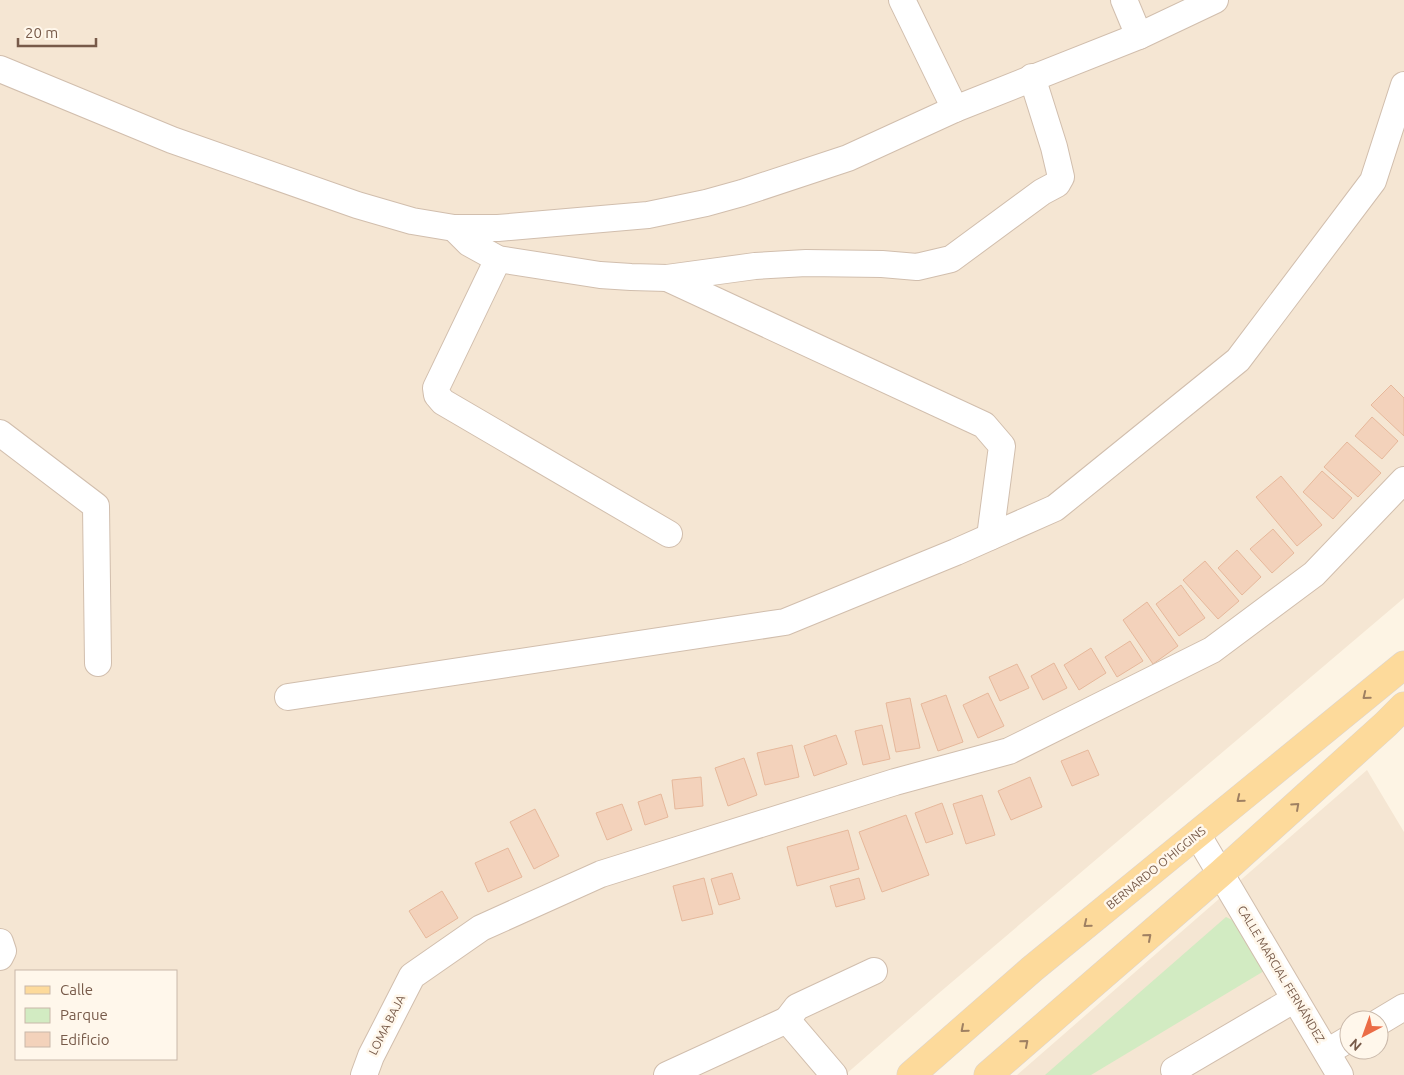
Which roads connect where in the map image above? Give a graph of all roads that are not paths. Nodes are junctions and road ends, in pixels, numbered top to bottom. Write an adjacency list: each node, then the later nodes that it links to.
1 (902, 0): 8 (street)
2 (1124, 0): 4 (street)
3 (1215, 0): 4 (street)
4 (1139, 36): 6 (street)
5 (0, 69): 9 (street)
6 (1032, 77): 8 (street); 11 (street)
7 (1404, 85): 15 (street)
8 (954, 109): 9 (street)
9 (454, 228): 10 (street)
10 (498, 259): 11 (street); 14 (street)
11 (667, 278): 15 (street)
12 (0, 433): 16 (street)
13 (1404, 480): 32 (street, LOMA BAJA)
14 (670, 534)
15 (990, 537): 18 (street)
16 (98, 663)
17 (1404, 665): 20 (main road, BERNARDO O'HIGGINS, one-way to 20)
18 (288, 697)
19 (1404, 706): 21 (main road, one-way to 19)
20 (1197, 834): 21 (street, CALLE MARCIAL FERNÁNDEZ); 35 (main road, BERNARDO O'HIGGINS, one-way to 35)
21 (1221, 873): 25 (street, CALLE MARCIAL FERNÁNDEZ); 36 (main road, one-way to 21)
22 (0, 942): 23 (street)
23 (0, 957)
24 (874, 971): 28 (street)
25 (1295, 999): 30 (street, CALLE MARCIAL FERNÁNDEZ); 31 (street)
26 (1404, 1007): 27 (street)
27 (1389, 1016)
28 (787, 1020): 33 (street); 34 (street)
29 (1339, 1045): 30 (street)
30 (1327, 1052): 37 (street, CALLE MARCIAL FERNÁNDEZ)
31 (1174, 1070)
32 (364, 1075)
33 (667, 1075)
34 (834, 1075)
35 (911, 1075)
36 (988, 1075)
37 (1340, 1075)

